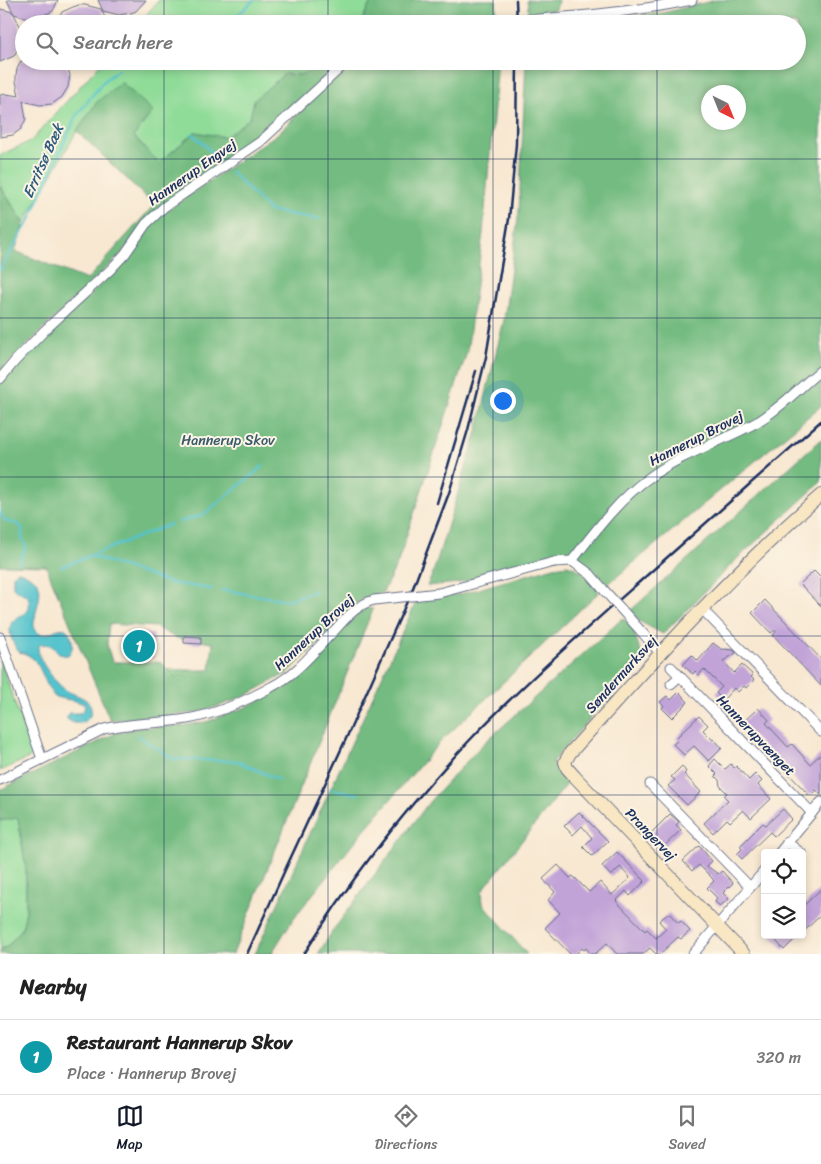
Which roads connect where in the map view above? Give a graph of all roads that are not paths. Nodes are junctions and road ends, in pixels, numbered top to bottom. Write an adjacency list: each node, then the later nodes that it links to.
1 (692, 0): 2 (street)
2 (583, 15)
3 (338, 70): 5 (street, Hannerup Engvej)
4 (821, 370): 7 (street, Hannerup Brovej)
5 (0, 379)
6 (821, 495): 8 (street, Søndermarksvej)
7 (572, 561): 10 (street, bridge); 15 (street, Hannerup Brovej, bridge)
8 (702, 608): 10 (street, Søndermarksvej); 14 (street)
9 (0, 637): 15 (street)
10 (660, 653): 16 (street, Søndermarksvej)
11 (671, 667): 12 (street, Hannerupvænget)
12 (680, 676): 13 (street); 20 (street, Hannerupvænget)
13 (671, 684)
14 (821, 732)
15 (42, 759): 17 (street, Hannerup Brovej)
16 (565, 762): 26 (street, Prangervej)
17 (0, 780)
18 (650, 784): 25 (street)
19 (821, 802): 20 (street)
20 (812, 813): 21 (street)
21 (788, 842): 22 (street); 23 (street)
22 (782, 849)
23 (797, 849)
24 (761, 875): 25 (street)
25 (750, 887): 26 (street)
26 (718, 925): 27 (street); 28 (street, Prangervej)
27 (693, 954)
28 (744, 954)

